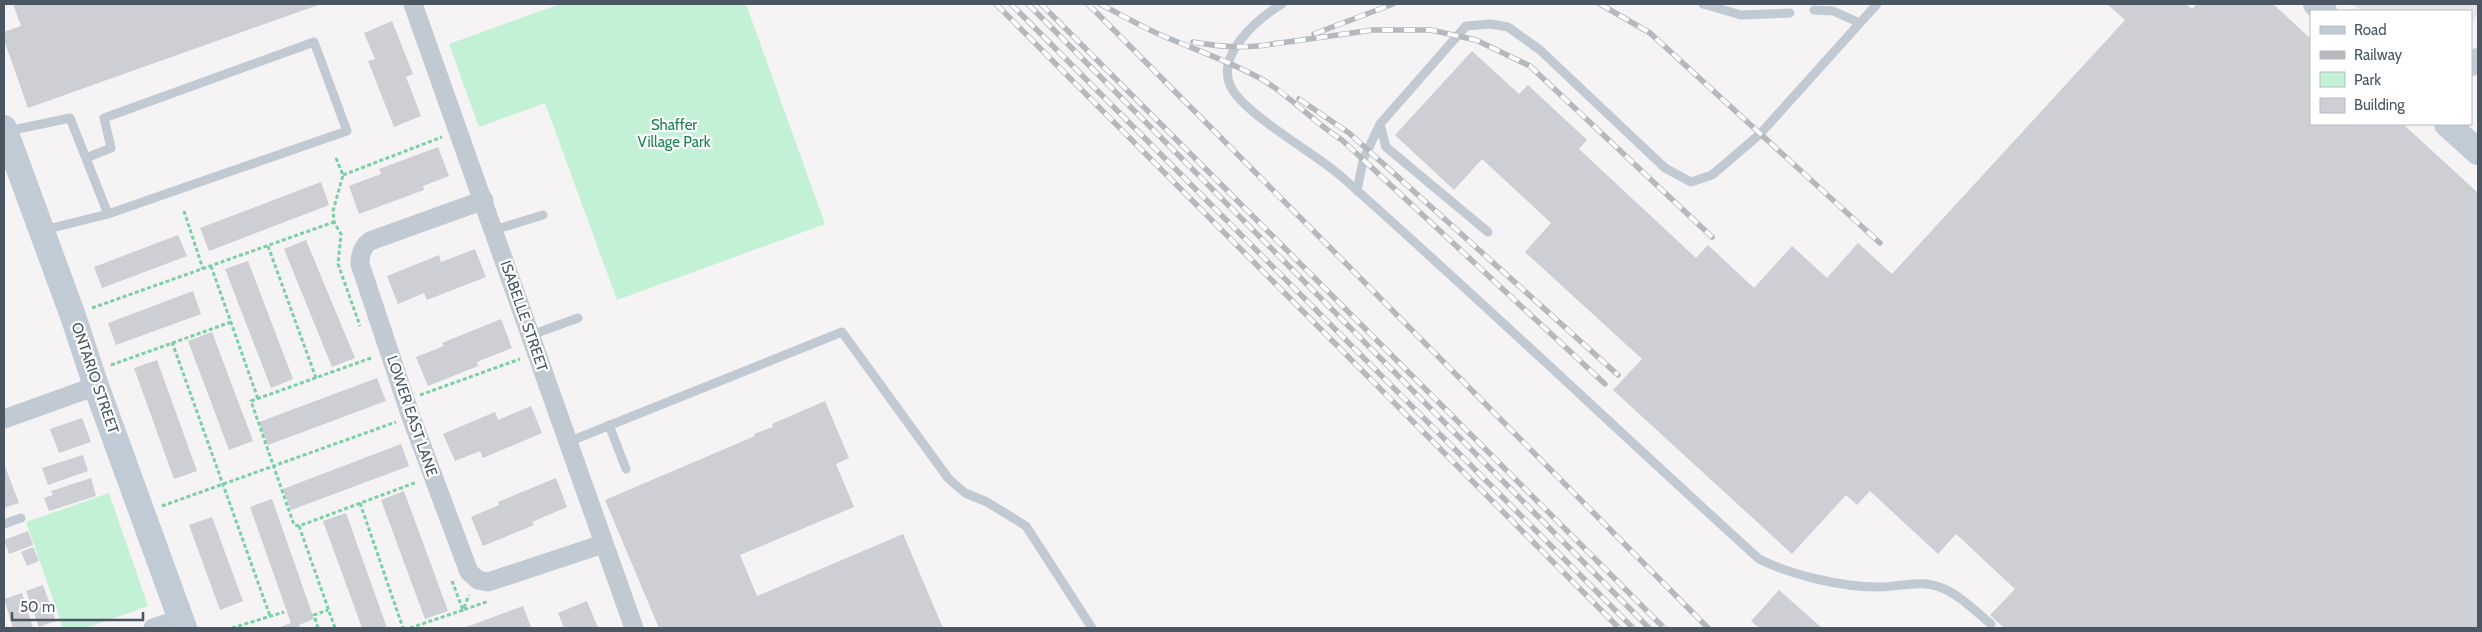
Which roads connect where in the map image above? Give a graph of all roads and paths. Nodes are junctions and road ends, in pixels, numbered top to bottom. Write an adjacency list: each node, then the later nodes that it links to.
1 (413, 4): 17 (street, ISABELLE STREET)
2 (1282, 4): 16 (lane)
3 (1703, 4): 6 (lane)
4 (1877, 4): 7 (lane)
5 (1814, 10): 7 (lane)
6 (1790, 13)
7 (1860, 23): 8 (lane)
8 (1380, 124): 16 (lane); 23 (lane)
9 (2448, 125): 12 (street)
10 (4, 130): 13 (lane); 22 (street, ONTARIO STREET)
11 (442, 137): 15 (path)
12 (2478, 152)
13 (86, 158): 19 (lane); 19 (lane)
14 (336, 158): 15 (path)
15 (342, 175): 24 (path)
16 (1357, 190): 57 (lane)
17 (484, 200): 21 (street, ISABELLE STREET); 51 (street, LOWER EAST LANE)
18 (184, 211): 26 (path)
19 (108, 214): 22 (lane)
20 (543, 215): 21 (lane)
21 (494, 230): 30 (street, ISABELLE STREET)
22 (41, 231): 34 (street, ONTARIO STREET)
23 (1488, 232)
24 (268, 246): 25 (path); 35 (path)
25 (211, 266): 26 (path); 29 (path)
26 (203, 269): 27 (path)
27 (88, 310)
28 (578, 318): 30 (lane)
29 (231, 322): 31 (path); 37 (path)
30 (531, 335): 41 (street, ISABELLE STREET)
31 (172, 342): 34 (path); 45 (path)
32 (526, 357): 36 (path)
33 (371, 358): 35 (path)
34 (102, 376): 38 (street); 56 (street, ONTARIO STREET)
35 (316, 378): 37 (path)
36 (418, 396)
37 (258, 399): 42 (path)
38 (4, 419)
39 (400, 420): 42 (path)
40 (609, 425): 41 (lane); 43 (lane); 65 (lane)
41 (568, 442): 51 (street, ISABELLE STREET)
42 (272, 466): 45 (path); 50 (path)
43 (626, 469)
44 (417, 482): 46 (path)
45 (223, 484): 47 (path); 55 (path)
46 (360, 503): 50 (path); 62 (path)
47 (157, 508)
48 (21, 518): 49 (lane)
49 (4, 524)
50 (299, 526): 53 (path)
51 (603, 544): 64 (street, ISABELLE STREET)
52 (468, 597): 63 (path)
53 (328, 610): 60 (path); 61 (path)
54 (284, 612): 55 (path)
55 (270, 616): 59 (path)
56 (182, 624): 58 (street)
57 (1991, 624)
58 (153, 628)
59 (232, 628)
60 (318, 628)
61 (335, 628)
62 (403, 628)
63 (410, 628)
64 (634, 628)
65 (1092, 628)

